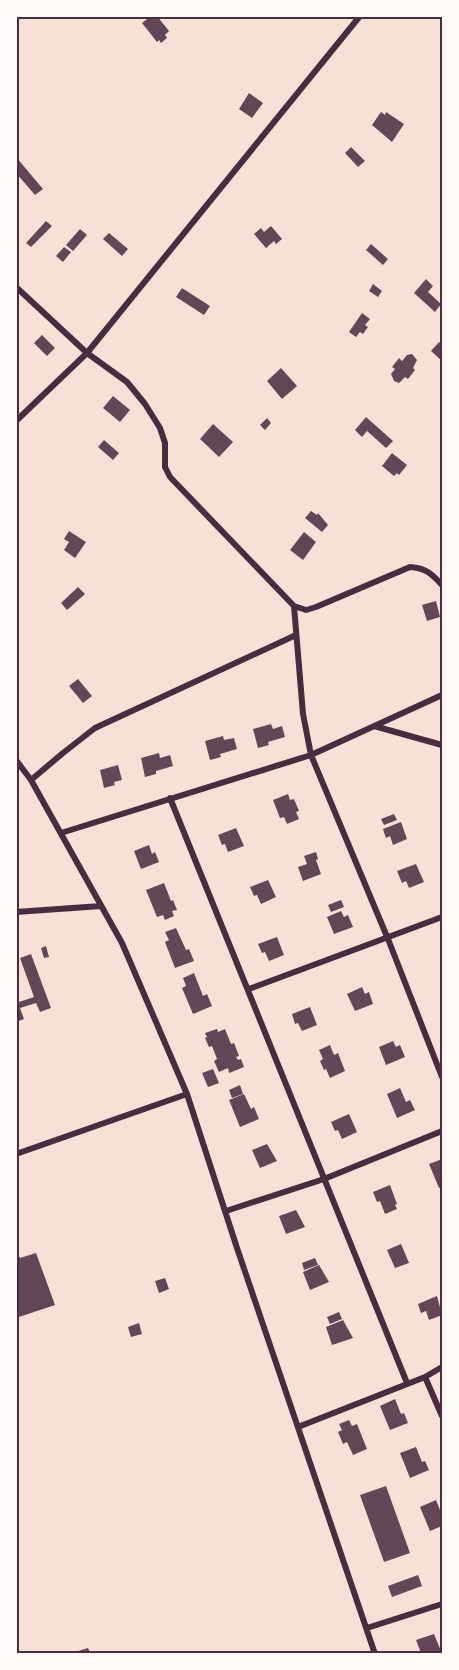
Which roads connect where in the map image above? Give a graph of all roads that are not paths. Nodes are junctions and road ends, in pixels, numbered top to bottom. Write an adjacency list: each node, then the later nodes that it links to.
1 (360, 16): 3 (street)
2 (16, 287): 3 (street)
3 (87, 353): 4 (street); 6 (street)
4 (16, 421)
5 (442, 585): 6 (street)
6 (294, 606): 7 (street)
7 (296, 636): 11 (street); 13 (street)
8 (442, 695): 9 (street)
9 (373, 726): 10 (street); 11 (street)
10 (442, 744)
11 (311, 755): 14 (street); 19 (street)
12 (16, 760): 13 (street)
13 (32, 780): 15 (street)
14 (170, 798): 15 (street); 20 (street)
15 (61, 833): 16 (street)
16 (101, 906): 17 (street); 22 (street)
17 (16, 912)
18 (442, 917): 19 (street)
19 (388, 939): 20 (street); 21 (street)
20 (249, 989): 25 (street)
21 (442, 1077)
22 (187, 1094): 24 (street); 26 (street)
23 (442, 1131): 25 (street)
24 (16, 1154)
25 (324, 1179): 26 (street); 29 (street)
26 (226, 1210): 31 (street)
27 (442, 1367): 28 (street)
28 (425, 1377): 29 (street); 30 (street)
29 (407, 1383): 31 (street)
30 (442, 1416)
31 (298, 1427): 33 (street)
32 (442, 1604): 33 (street)
33 (368, 1628): 34 (street)
34 (375, 1653)

